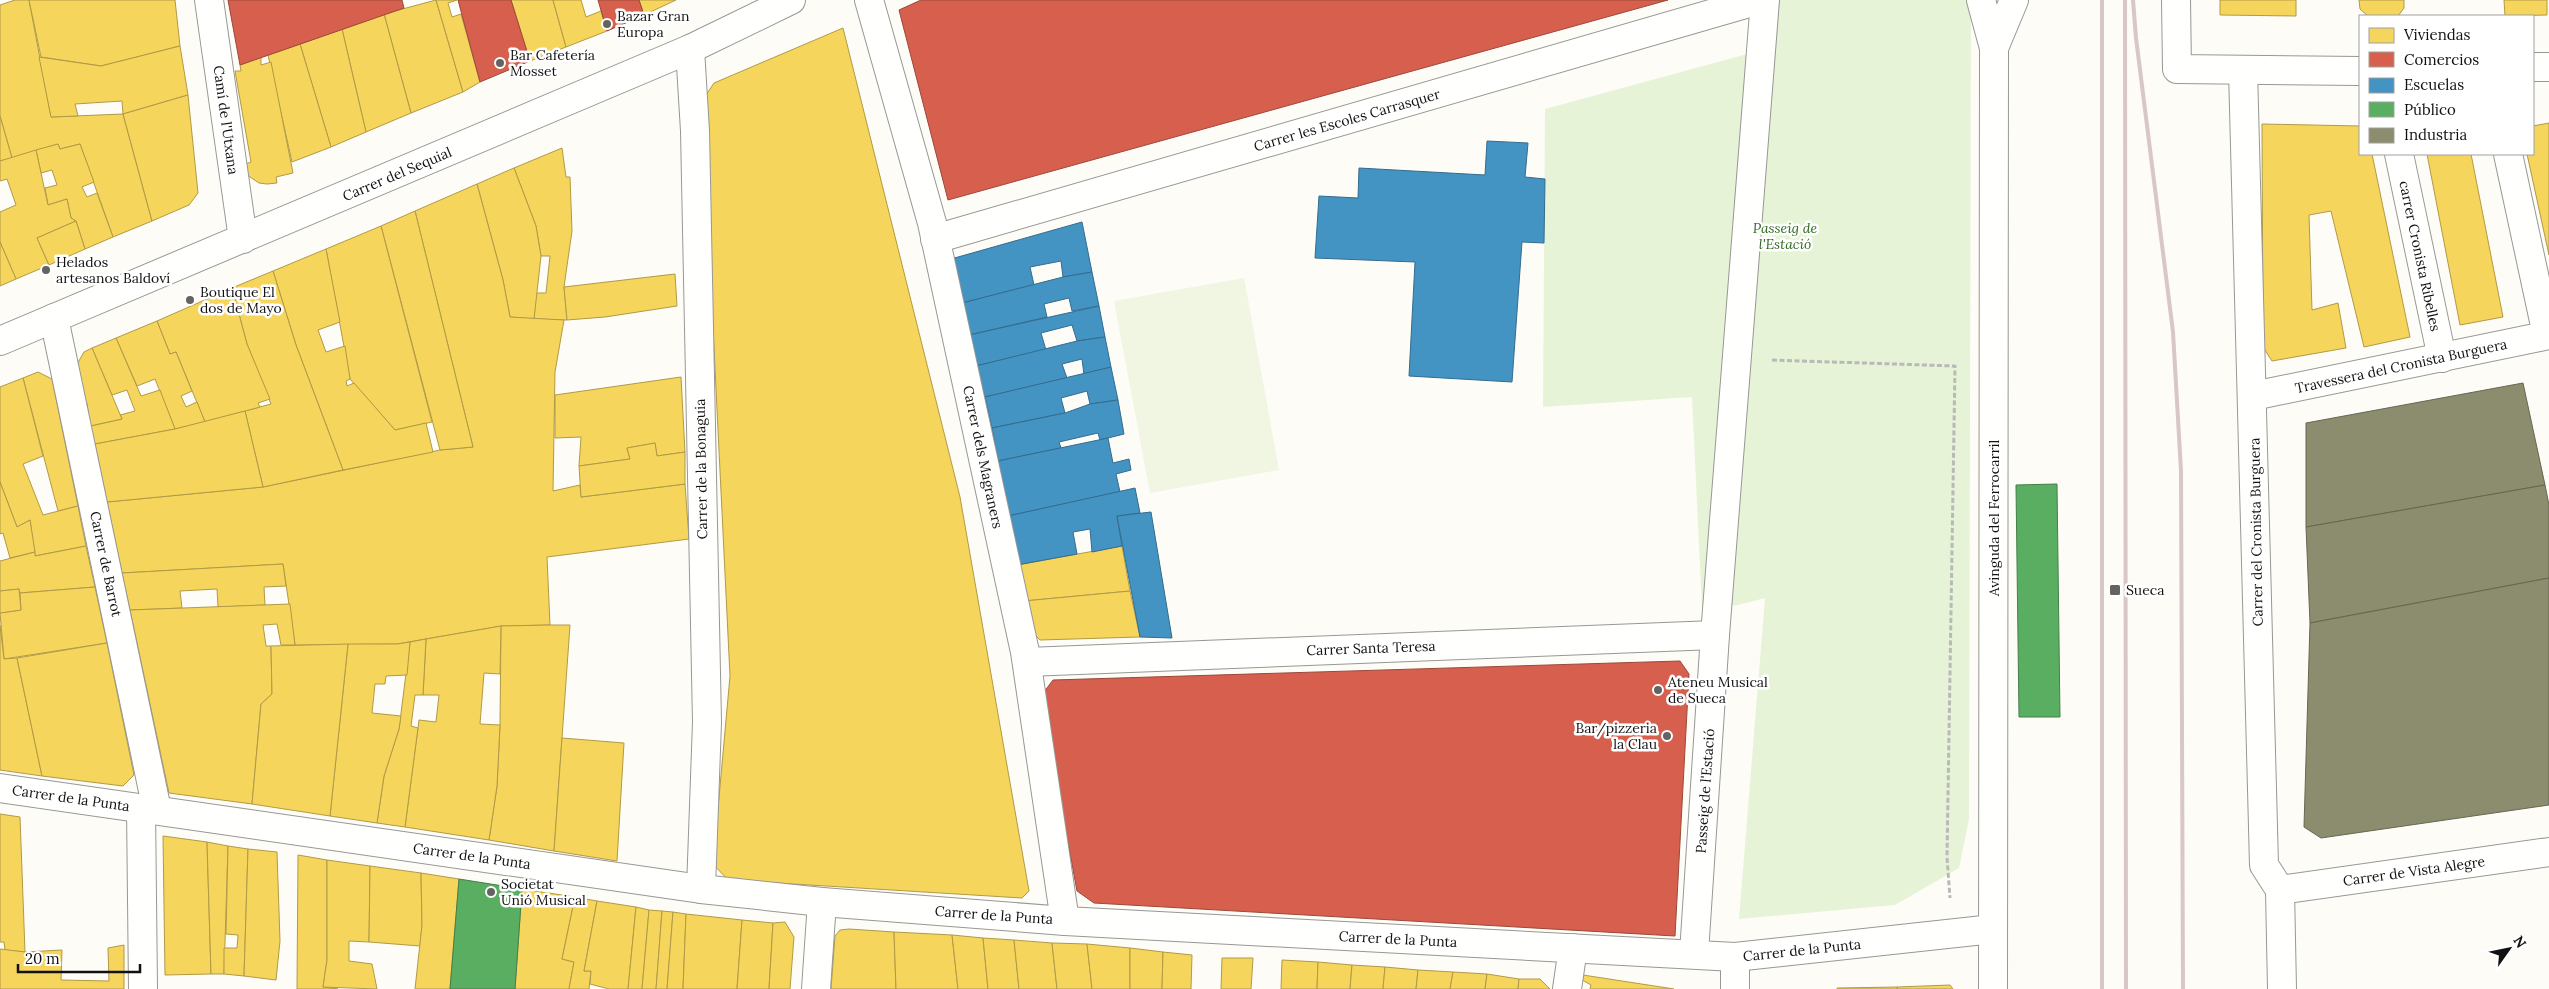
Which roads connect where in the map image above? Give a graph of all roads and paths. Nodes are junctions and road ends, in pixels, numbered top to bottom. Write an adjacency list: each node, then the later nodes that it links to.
1 (210, 0): 17 (street, Camí de l'Utxana)
2 (869, 0): 18 (street, Carrer dels Magraners)
3 (1759, 0): 18 (street, Carrer les Escoles Carrasquer)
4 (1765, 0): 23 (street, Passeig de l'Estació)
5 (1981, 0): 9 (street)
6 (2014, 0): 9 (street)
7 (2176, 0): 13 (street)
8 (787, 1): 10 (street, Carrer del Sequial)
9 (1994, 48): 34 (street, Avinguda del Ferrocarril)
10 (690, 49): 17 (street, Carrer del Sequial); 30 (street, Carrer de la Bonaguia)
11 (2534, 67): 12 (street)
12 (2549, 67)
13 (2244, 70): 14 (street); 24 (street, Carrer del Cronista Burguera)
14 (2359, 71)
15 (2398, 155): 22 (street, carrer Cronista Ribelles)
16 (2508, 155): 20 (street)
17 (243, 239): 19 (street, Carrer del Sequial)
18 (935, 239): 26 (street, Carrer dels Magraners)
19 (54, 318): 21 (street, Carrer del Sequial); 28 (street, Carrer de Barrot)
20 (2548, 335): 22 (street, Travessera del Cronista Burguera)
21 (0, 341)
22 (2442, 358): 24 (street, Travessera del Cronista Burguera)
23 (1737, 360): 25 (street, Passeig de l'Estació); 35 (path)
24 (2252, 396): 31 (street, Carrer del Cronista Burguera)
25 (1715, 635): 26 (street, Carrer Santa Teresa); 37 (street, Passeig de l'Estació)
26 (1027, 662): 33 (street, Carrer dels Magraners)
27 (0, 788): 28 (street, Carrer de la Punta)
28 (149, 809): 30 (street, Carrer de la Punta); 39 (street, Carrer de Barrot)
29 (2549, 852): 31 (street, Carrer de Vista Alegre)
30 (701, 889): 32 (street, Carrer de la Punta)
31 (2280, 890): 44 (street)
32 (822, 902): 33 (street, Carrer de la Punta); 40 (street)
33 (1064, 921): 36 (street, Carrer de la Punta)
34 (1993, 929): 35 (street, Carrer de la Punta); 43 (street, Avinguda del Ferrocarril)
35 (1952, 934): 38 (street, Carrer de la Punta)
36 (1573, 948): 37 (street, Carrer de la Punta); 41 (street)
37 (1694, 953): 38 (street, Carrer de la Punta)
38 (1735, 957): 42 (street)
39 (142, 989)
40 (816, 989)
41 (1567, 989)
42 (1735, 989)
43 (1993, 989)
44 (2282, 989)

